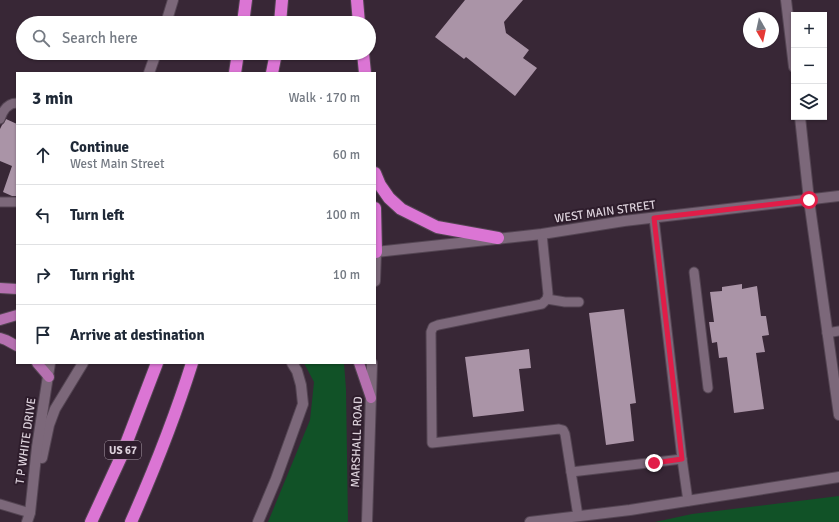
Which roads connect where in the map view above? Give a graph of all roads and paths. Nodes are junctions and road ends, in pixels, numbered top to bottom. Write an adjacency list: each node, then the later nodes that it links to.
1 (173, 0): 6 (main road)
2 (246, 0): 7 (highway)
3 (282, 0): 8 (highway)
4 (357, 0): 9 (highway)
5 (786, 0): 10 (main road)
6 (168, 16)
7 (244, 16)
8 (281, 16)
9 (359, 16)
10 (792, 48)
11 (154, 60): 15 (main road)
12 (237, 60): 16 (highway)
13 (275, 60): 17 (highway)
14 (364, 60): 18 (highway)
15 (149, 72)
16 (235, 72)
17 (272, 72)
18 (365, 72)
19 (16, 102): 20 (lane)
20 (0, 119)
21 (800, 120): 24 (main road)
22 (376, 175): 29 (highway)
23 (839, 196): 24 (main road, WEST MAIN STREET)
24 (809, 200): 27 (main road, WEST MAIN STREET); 39 (main road)
25 (0, 202): 26 (lane)
26 (16, 202)
27 (654, 218): 28 (main road, WEST MAIN STREET); 54 (lane)
28 (542, 234): 29 (main road, WEST MAIN STREET); 34 (lane)
29 (498, 238): 30 (main road, WEST MAIN STREET)
30 (376, 252)
31 (694, 272): 51 (lane)
32 (0, 288): 33 (main road)
33 (16, 289)
34 (547, 299): 35 (lane); 55 (lane)
35 (579, 302)
36 (16, 315): 37 (main road)
37 (0, 320)
38 (839, 331): 39 (lane)
39 (827, 333): 53 (main road)
40 (0, 338): 41 (main road)
41 (16, 345)
42 (38, 364): 50 (main road)
43 (50, 364): 50 (main road, T P WHITE DRIVE)
44 (82, 364): 60 (main road)
45 (157, 364): 61 (highway, US 67)
46 (192, 364): 62 (highway, US 67)
47 (293, 364): 63 (main road)
48 (358, 364): 52 (main road)
49 (372, 364): 52 (main road, MARSHALL ROAD)
50 (49, 377): 60 (main road, T P WHITE DRIVE)
51 (708, 388)
52 (371, 398): 64 (main road, MARSHALL ROAD)
53 (839, 415)
54 (682, 459): 55 (lane); 57 (lane)
55 (571, 472): 59 (lane)
56 (839, 477): 57 (main road)
57 (688, 501): 59 (main road)
58 (0, 504): 60 (lane)
59 (578, 516): 65 (main road)
60 (28, 517)
61 (91, 522)
62 (131, 522)
63 (258, 522)
64 (366, 522)
65 (530, 522)

